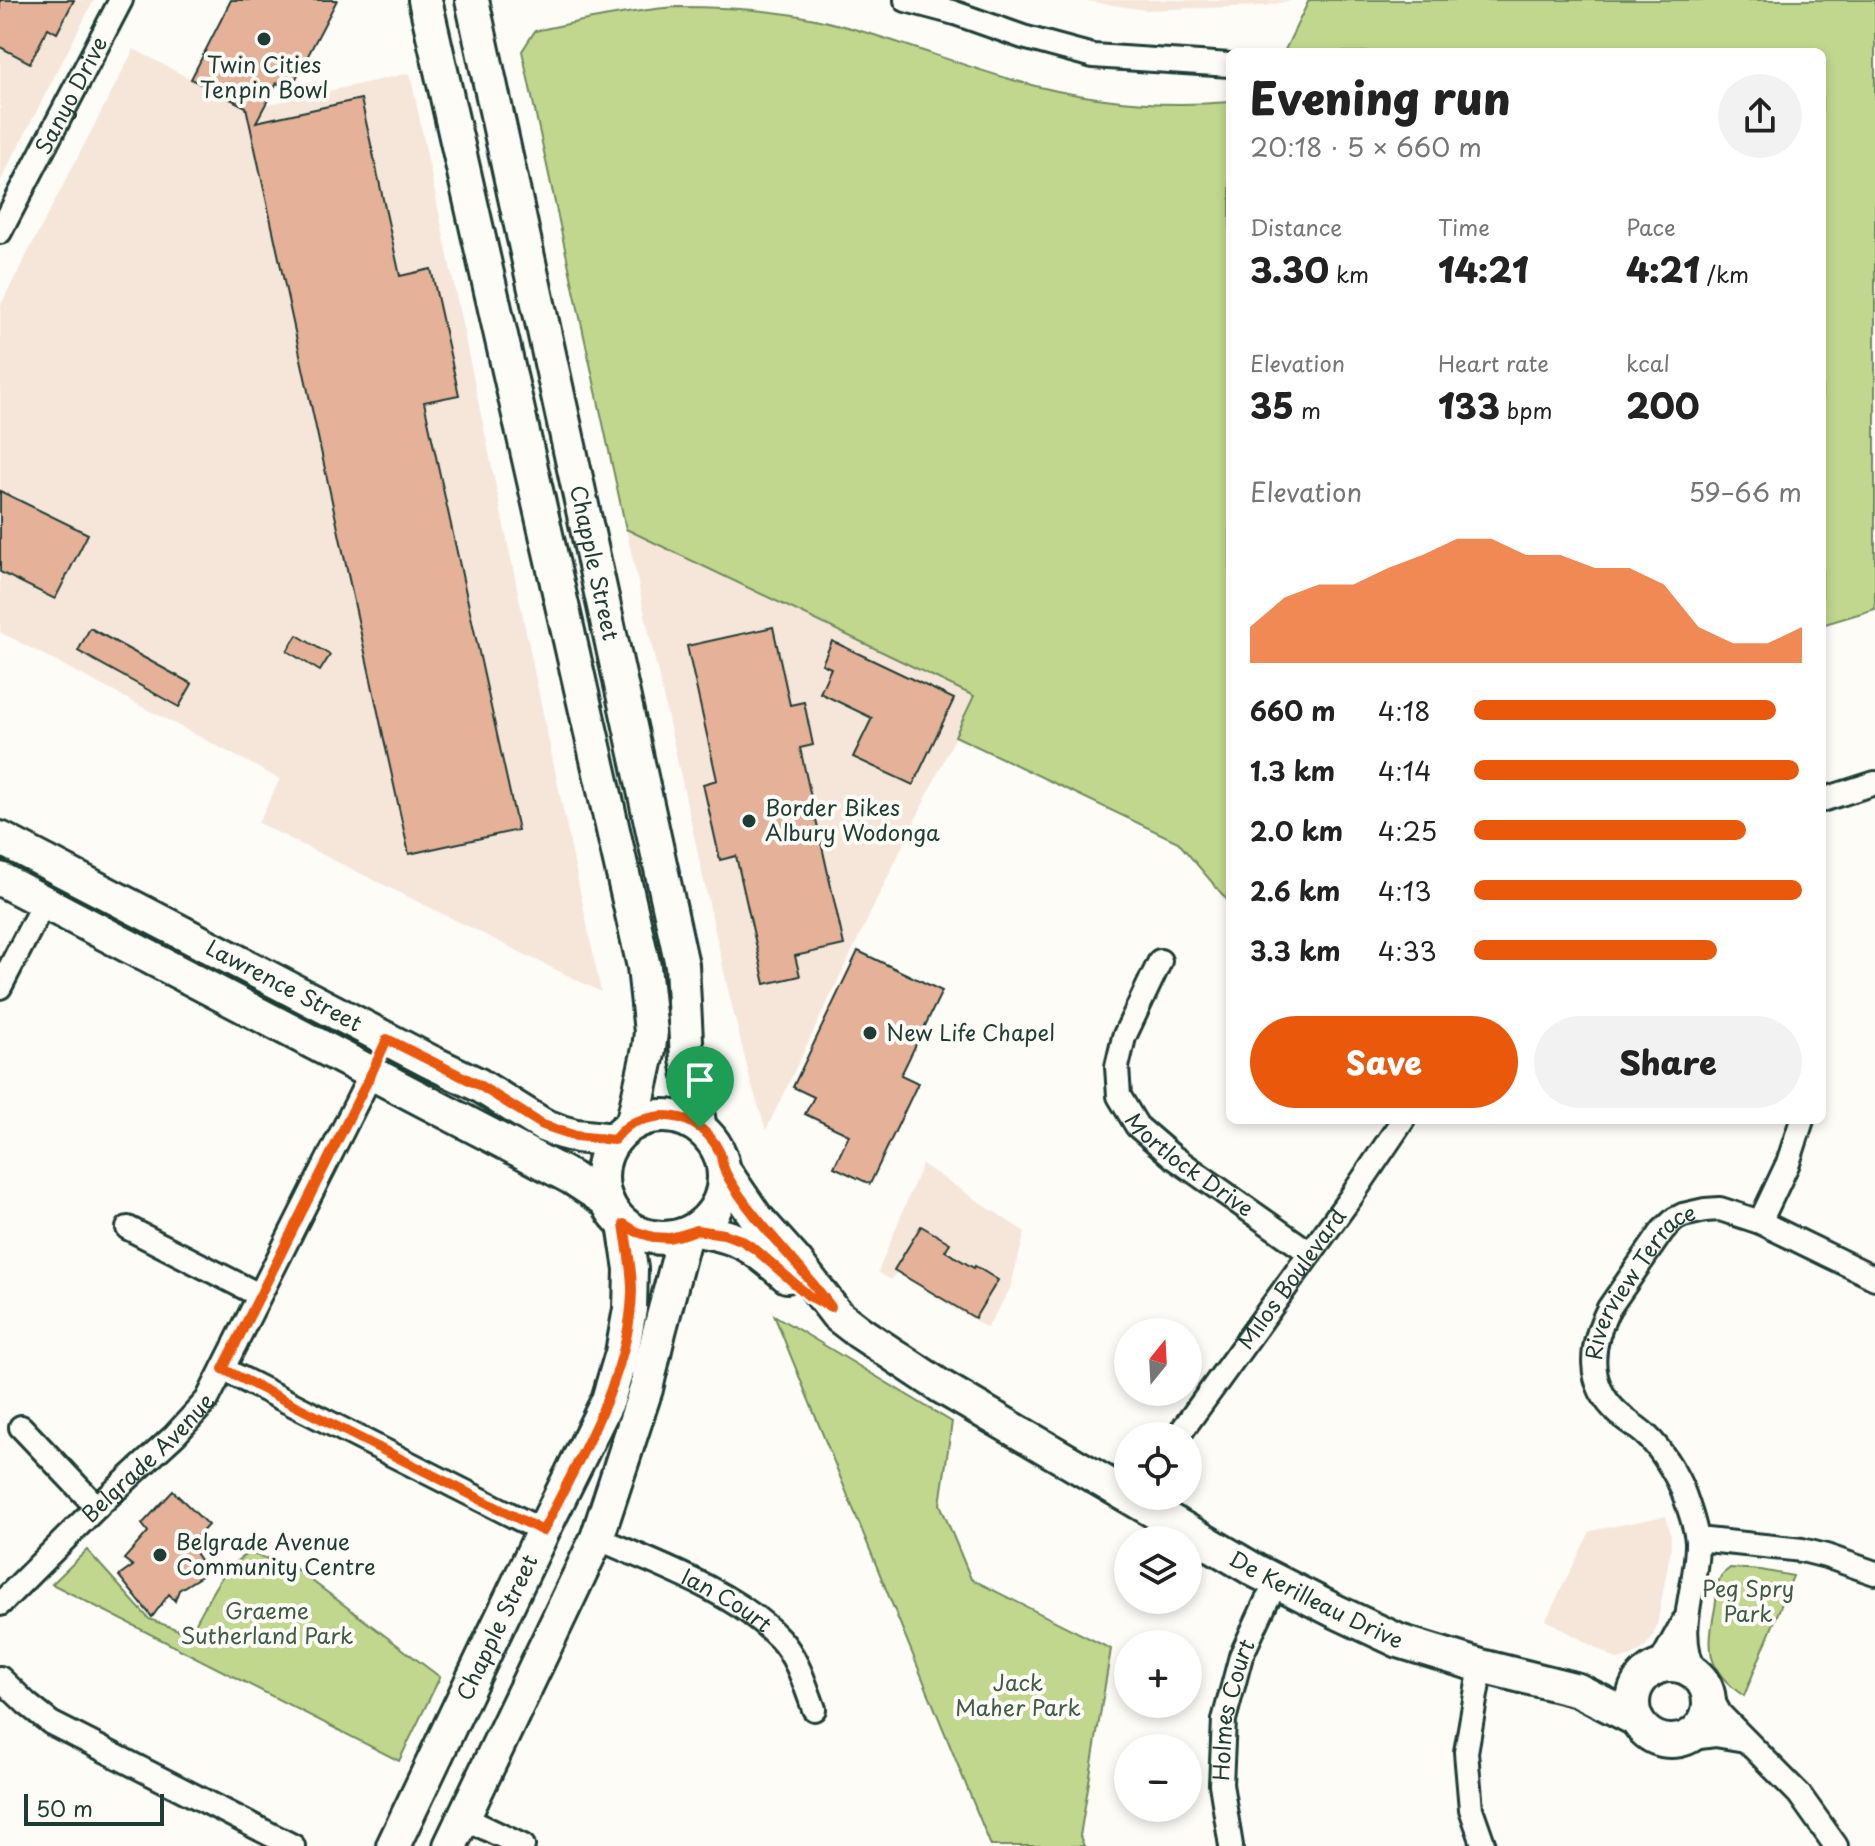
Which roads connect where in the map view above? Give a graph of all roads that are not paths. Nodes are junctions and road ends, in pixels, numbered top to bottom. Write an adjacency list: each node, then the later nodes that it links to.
1 (121, 0): 7 (street, Sanyo Drive)
2 (463, 0): 5 (street)
3 (472, 0): 19 (street, Chapple Street)
4 (906, 0): 6 (street)
5 (426, 5): 20 (street, Chapple Street)
6 (1226, 65)
7 (0, 232)
8 (1875, 783): 9 (street)
9 (1826, 799)
10 (0, 838): 15 (street, Lawrence Street)
11 (0, 879): 12 (street, Lawrence Street)
12 (44, 902): 14 (street); 16 (street, Lawrence Street)
13 (1160, 961): 26 (street, Mortlock Drive)
14 (0, 987)
15 (387, 1039): 16 (street); 20 (street, Lawrence Street)
16 (372, 1072): 22 (street, Lawrence Street); 28 (street, Belgrade Avenue)
17 (1400, 1124): 26 (street, Milos Boulevard)
18 (1801, 1124): 23 (street)
19 (700, 1128): 20 (street); 21 (street)
20 (623, 1130): 22 (street)
21 (725, 1172): 25 (street); 29 (street, De Kerilleau Drive)
22 (615, 1212): 25 (street); 36 (street, Chapple Street)
23 (1760, 1222): 27 (street, Riverview Terrace); 38 (street, Riverview Terrace)
24 (128, 1228): 28 (street)
25 (690, 1232): 29 (street, De Kerilleau Drive); 37 (street)
26 (1310, 1253): 31 (street, Milos Boulevard)
27 (1875, 1278)
28 (259, 1295): 30 (street, Belgrade Avenue)
29 (831, 1307): 33 (street, De Kerilleau Drive)
30 (223, 1369): 34 (street, Belgrade Avenue); 36 (street)
31 (1188, 1422)
32 (21, 1427): 34 (street)
33 (1114, 1487)
34 (97, 1507): 41 (street, Belgrade Avenue)
35 (1153, 1510): 40 (street, De Kerilleau Drive)
36 (543, 1531): 54 (street, Chapple Street)
37 (597, 1538): 48 (street, Ian Court); 52 (street)
38 (1697, 1539): 39 (street); 42 (street, Riverview Terrace)
39 (1875, 1573)
40 (1279, 1582): 43 (street, De Kerilleau Drive); 56 (street, Holmes Court)
41 (0, 1604)
42 (1686, 1615): 44 (street, Riverview Terrace); 46 (street, Riverview Terrace)
43 (1481, 1666): 47 (street, De Kerilleau Drive); 57 (street)
44 (1652, 1671): 46 (street); 47 (street, De Kerilleau Drive); 49 (street)
45 (0, 1678): 53 (street)
46 (1702, 1683): 50 (street); 51 (street)
47 (1578, 1690): 49 (street, De Kerilleau Drive)
48 (814, 1709)
49 (1637, 1720): 50 (street)
50 (1684, 1739): 51 (street)
51 (1745, 1740): 58 (street)
52 (457, 1832): 55 (street)
53 (293, 1846)
54 (393, 1846)
55 (523, 1846)
56 (1231, 1846)
57 (1484, 1846)
58 (1836, 1846)

